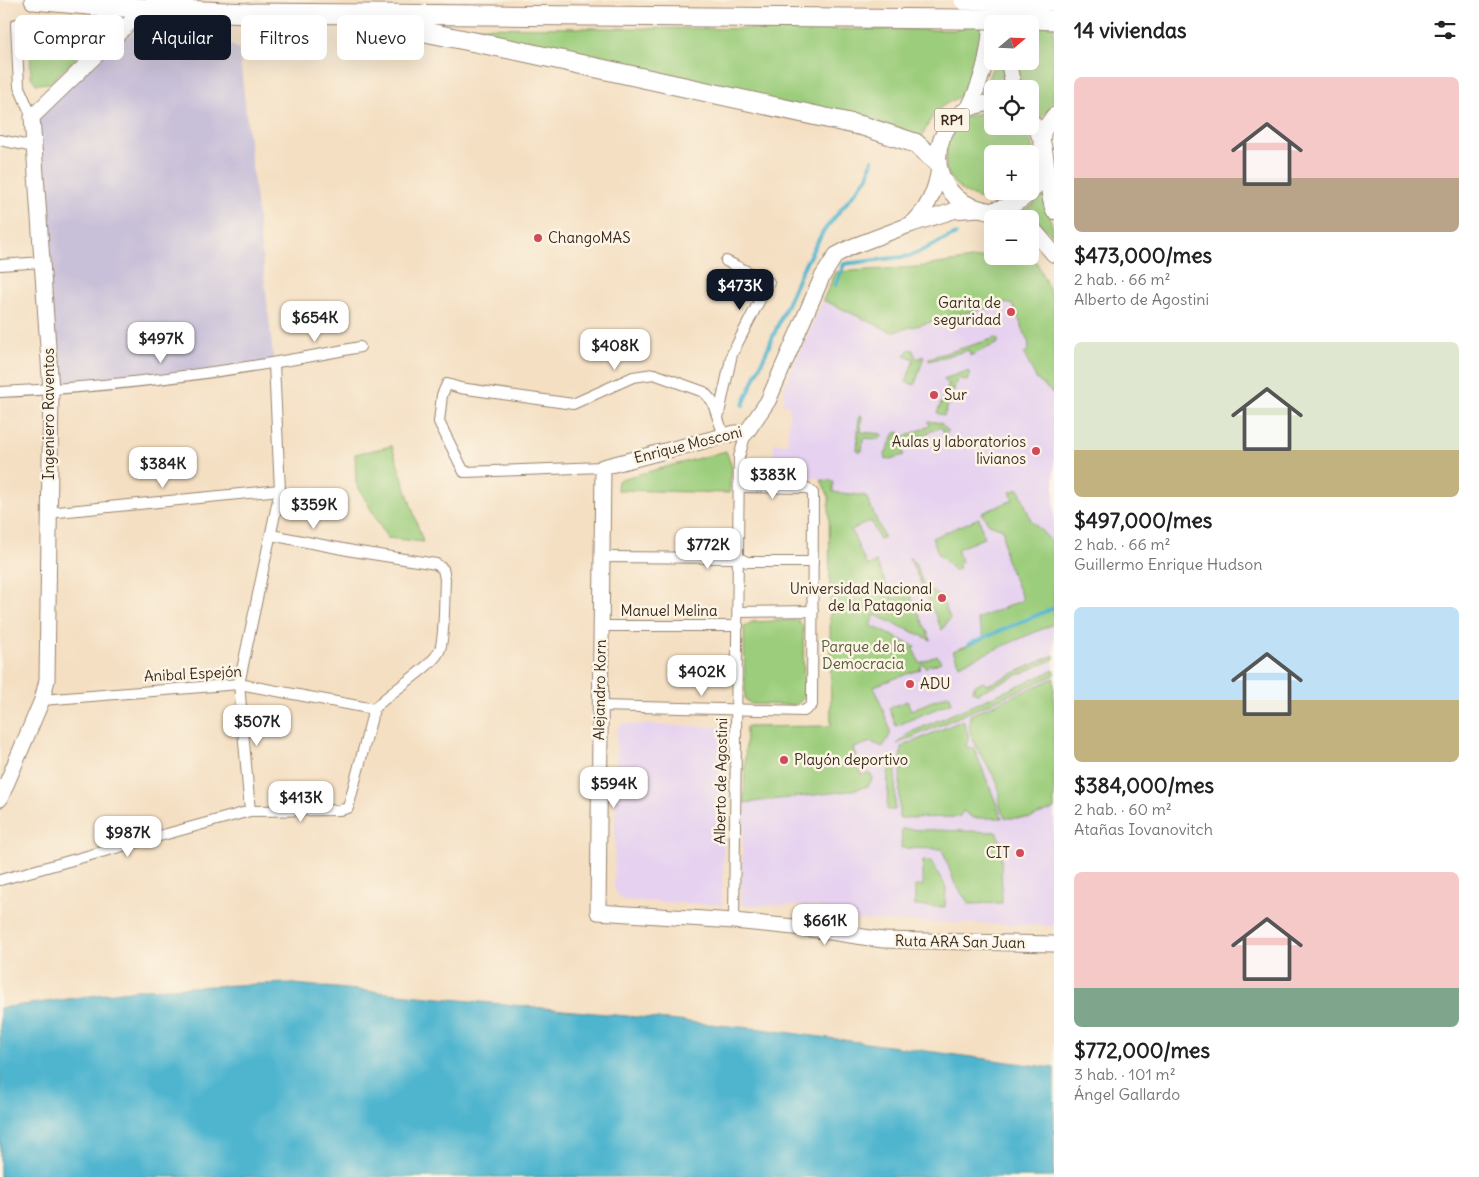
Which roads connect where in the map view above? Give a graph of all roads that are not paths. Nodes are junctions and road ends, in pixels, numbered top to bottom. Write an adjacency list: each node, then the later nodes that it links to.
1 (34, 0): 7 (highway)
2 (957, 0): 3 (highway)
3 (964, 0): 8 (highway, bridge)
4 (991, 0): 18 (street)
5 (1007, 0): 12 (street)
6 (1054, 1): 8 (highway)
7 (99, 6): 9 (highway); 11 (street)
8 (1033, 7): 10 (highway, bridge); 13 (highway)
9 (145, 8): 10 (highway); 14 (street)
10 (248, 13): 26 (highway)
11 (105, 15)
12 (1006, 15)
13 (1054, 20)
14 (124, 28)
15 (18, 60): 20 (street, Ingeniero Raventos)
16 (91, 60): 20 (street)
17 (984, 104): 18 (main road, RP1)
18 (968, 107): 26 (main road, RP1)
19 (1054, 116): 22 (main road)
20 (32, 117): 24 (street, Ingeniero Raventos)
21 (1039, 134): 22 (main road)
22 (1042, 139): 25 (main road)
23 (0, 140): 24 (street)
24 (34, 148): 34 (street, Ingeniero Raventos)
25 (1045, 158): 28 (main road); 29 (main road)
26 (938, 165): 28 (main road); 30 (street, Enrique Mosconi)
27 (984, 210): 30 (street, Enrique Mosconi)
28 (987, 210)
29 (1054, 211)
30 (908, 226): 41 (street, Enrique Mosconi)
31 (1039, 236): 32 (main road)
32 (1054, 254)
33 (726, 260): 40 (street)
34 (43, 262): 35 (street); 38 (street, Ingeniero Raventos)
35 (0, 265)
36 (360, 347): 37 (street)
37 (274, 364): 38 (street); 45 (street)
38 (51, 390): 39 (street); 46 (street, Ingeniero Raventos)
39 (0, 392)
40 (718, 419): 42 (street); 43 (street, Enrique Mosconi)
41 (746, 433): 42 (street, Enrique Mosconi); 44 (street, Alberto de Agostini)
42 (724, 436): 43 (street, Enrique Mosconi)
43 (603, 467): 48 (street, Alejandro Korn)
44 (740, 487): 49 (street, Alberto de Agostini); 50 (street)
45 (280, 490): 46 (street); 47 (street)
46 (48, 513): 56 (street, Ingeniero Raventos)
47 (271, 534): 55 (street); 58 (street)
48 (602, 557): 49 (street); 53 (street, Alejandro Korn)
49 (739, 558): 50 (street); 52 (street, Alberto de Agostini)
50 (813, 562): 51 (street)
51 (813, 611): 52 (street, Manuel Melina); 59 (street)
52 (739, 612): 54 (street, Alberto de Agostini)
53 (601, 626): 54 (street, Manuel Melina); 57 (street, Alejandro Korn)
54 (738, 626): 59 (street, Alberto de Agostini)
55 (239, 684): 56 (street, Anibal Espejón); 58 (street, Anibal Espejón); 61 (street)
56 (42, 700): 60 (street, Ingeniero Raventos)
57 (600, 706): 59 (street); 63 (street, Alejandro Korn)
58 (374, 709): 61 (street)
59 (737, 710): 64 (street, Alberto de Agostini)
60 (0, 799)
61 (250, 811): 62 (street)
62 (0, 880)
63 (598, 912): 64 (street, Ruta ARA San Juan)
64 (734, 921): 65 (street, Ruta ARA San Juan)
65 (1054, 944)

